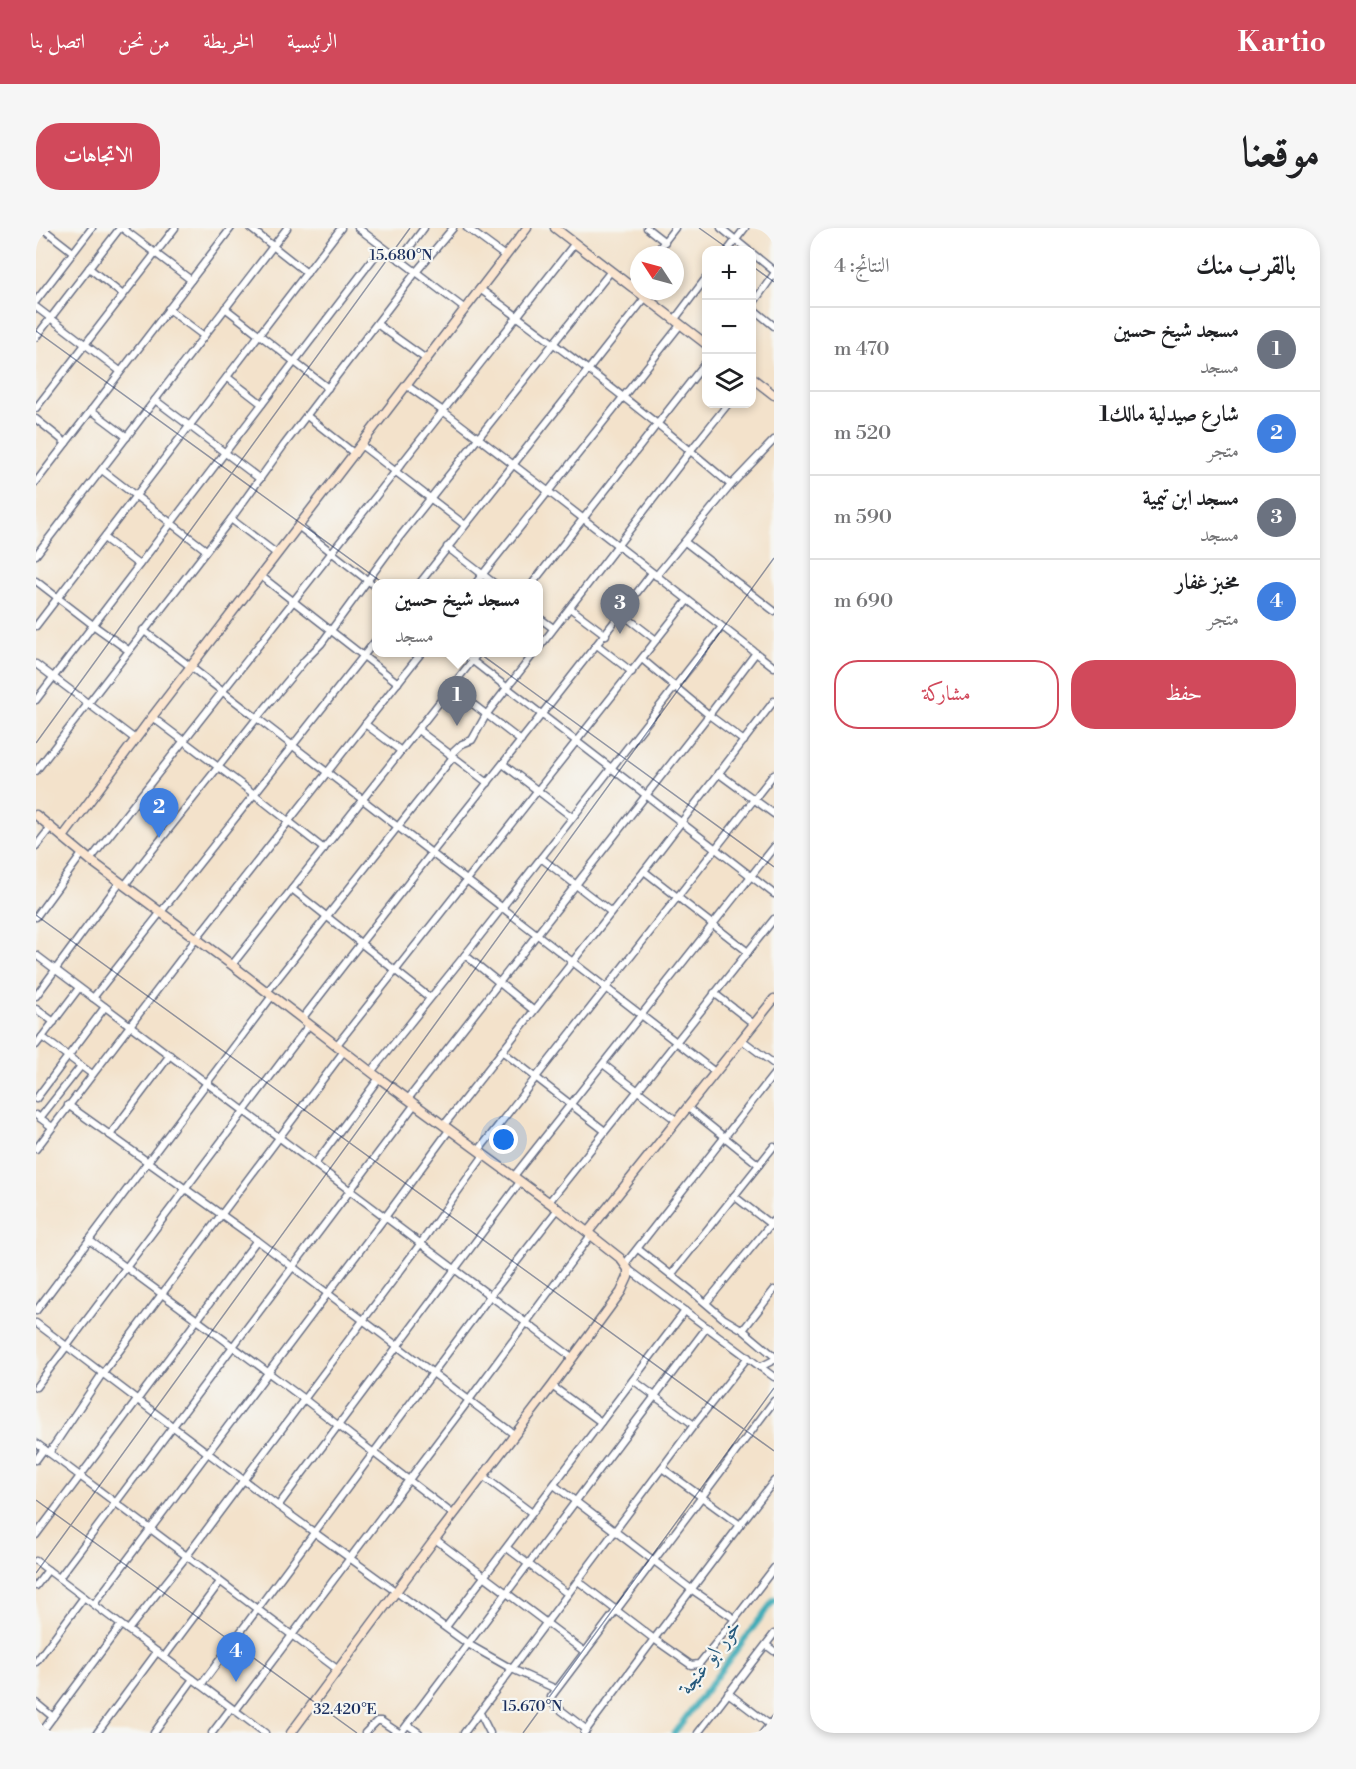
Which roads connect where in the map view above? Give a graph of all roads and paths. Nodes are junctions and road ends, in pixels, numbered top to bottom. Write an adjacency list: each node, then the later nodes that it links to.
1 (42, 228): 29 (street)
2 (93, 228): 29 (street)
3 (121, 228): 30 (street); 34 (street)
4 (175, 228): 30 (street)
5 (231, 228): 39 (street)
6 (250, 228): 27 (street)
7 (287, 228): 27 (street)
8 (341, 228): 38 (street)
9 (358, 228): 20 (street)
10 (371, 228): 20 (street)
11 (424, 228): 33 (street)
12 (453, 228): 36 (street)
13 (467, 228): 31 (street)
14 (526, 228): 31 (main road)
15 (555, 228): 23 (main road)
16 (647, 228): 22 (street)
17 (675, 228): 22 (street)
18 (721, 228): 21 (street)
19 (745, 228): 21 (street)
20 (366, 234): 28 (street)
21 (736, 241): 25 (street); 26 (street)
22 (665, 242): 24 (street)
23 (575, 243): 35 (main road); 54 (street)
24 (662, 246)
25 (732, 246)
26 (742, 246)
27 (273, 247): 38 (street); 49 (street)
28 (382, 247): 33 (street); 65 (street)
29 (74, 252): 46 (street)
30 (155, 254): 39 (street); 43 (street)
31 (505, 256): 42 (main road)
32 (756, 257): 37 (street)
33 (400, 260): 36 (street)
34 (89, 268): 43 (street); 53 (street)
35 (611, 271): 41 (main road); 62 (street)
36 (416, 272): 51 (street); 56 (street)
37 (774, 272): 47 (street)
38 (307, 273): 58 (street)
39 (190, 280): 50 (street)
40 (702, 284): 55 (street)
41 (630, 285)
42 (480, 289): 51 (main road); 54 (street)
43 (123, 295): 63 (street)
44 (643, 300): 67 (street)
45 (648, 300): 55 (main road)
46 (36, 301)
47 (756, 301)
48 (36, 307): 53 (street)
49 (225, 308): 58 (street); 59 (street)
50 (168, 309): 59 (street); 68 (street)
51 (465, 309): 64 (main road)
52 (756, 310): 57 (street)
53 (50, 318): 60 (street); 63 (street)
54 (518, 318): 62 (street); 80 (street)
55 (678, 322): 61 (main road); 74 (street)
56 (377, 324): 64 (street); 72 (street)
57 (774, 326)
58 (259, 335): 65 (street); 69 (street)
59 (204, 336): 75 (street)
60 (36, 337)
61 (702, 341)
62 (552, 343): 67 (street); 86 (street)
63 (86, 345): 68 (street); 77 (street)
64 (426, 359): 71 (main road)
65 (294, 362): 72 (street); 76 (street)
66 (702, 367): 83 (street)
67 (587, 370): 74 (street); 93 (street)
68 (120, 371): 79 (street)
69 (226, 377): 76 (street); 84 (street)
70 (756, 381): 73 (main road)
71 (406, 385): 80 (street); 89 (main road)
72 (328, 388): 81 (street)
73 (774, 395)
74 (623, 397): 83 (street); 99 (street)
75 (155, 399): 84 (street); 85 (street)
76 (262, 404): 91 (street)
77 (36, 408)
78 (725, 408): 90 (street)
79 (92, 410): 85 (street); 88 (street)
80 (443, 411): 86 (street); 95 (street)
81 (307, 416): 92 (street); 96 (street)
82 (36, 419): 88 (street)
83 (657, 424): 90 (street); 103 (street)
84 (190, 426): 91 (street); 100 (street)
85 (127, 437): 94 (street)
86 (478, 438): 93 (street); 101 (street)
87 (774, 440): 98 (street)
88 (66, 443): 97 (street)
89 (361, 445): 92 (main road); 95 (street)
90 (691, 450): 98 (street); 109 (street)
91 (225, 452): 96 (street); 104 (street)
92 (354, 454): 106 (main road)
93 (513, 464): 99 (street); 105 (street)
94 (102, 470): 100 (street); 112 (street)
95 (397, 472): 101 (street); 113 (street)
96 (260, 480): 102 (street)
97 (36, 482)
98 (731, 485): 108 (street)
99 (549, 492): 103 (street); 116 (street)
100 (136, 496): 104 (street); 107 (street)
101 (430, 499): 105 (street); 123 (street)
102 (231, 519): 111 (street); 114 (street)
103 (584, 519): 109 (street); 122 (street)
104 (171, 523): 111 (street); 115 (street)
105 (465, 525): 110 (street)
106 (298, 526): 113 (street); 114 (main road)
107 (104, 538): 115 (street); 126 (street)
108 (685, 542): 117 (street); 130 (street)
109 (618, 545): 117 (street); 129 (street)
110 (447, 547): 116 (street); 119 (street)
111 (206, 550): 137 (street)
112 (37, 551)
113 (332, 553): 123 (street); 128 (street)
114 (277, 554): 118 (main road)
115 (139, 565): 133 (street)
116 (483, 574): 120 (street); 121 (street)
117 (654, 575): 127 (street); 131 (street)
118 (261, 576): 128 (street); 154 (main road)
119 (423, 579)
120 (479, 579)
121 (489, 579)
122 (536, 579)
123 (367, 580): 125 (street); 138 (street)
124 (36, 581): 126 (street)
125 (372, 584)
126 (57, 598): 133 (street); 134 (street)
127 (687, 601): 136 (street); 140 (street)
128 (294, 602): 138 (street); 162 (street)
129 (570, 608): 135 (street); 139 (street)
130 (774, 611)
131 (621, 614): 139 (street); 140 (street)
132 (543, 620): 135 (street)
133 (93, 625): 144 (street); 157 (street)
134 (36, 626)
135 (554, 628): 141 (street)
136 (722, 628): 145 (street); 159 (street)
137 (143, 630): 144 (street); 154 (street)
138 (331, 630): 146 (street); 170 (street)
139 (606, 635): 143 (street)
140 (656, 640): 151 (street)
141 (543, 643)
142 (372, 645): 146 (street)
143 (597, 645): 156 (street); 167 (street)
144 (128, 650): 165 (street)
145 (755, 654): 155 (street); 168 (street)
146 (363, 656): 158 (street); 178 (street)
147 (418, 657): 158 (street)
148 (467, 657): 152 (street)
149 (475, 657): 152 (street)
150 (532, 657): 161 (street)
151 (642, 659): 156 (street); 159 (street)
152 (472, 661): 160 (street); 161 (street)
153 (36, 664): 157 (street)
154 (191, 666): 162 (street); 169 (main road)
155 (774, 667)
156 (632, 672): 177 (street)
157 (53, 677): 163 (street); 165 (street)
158 (398, 683): 171 (street)
159 (675, 687): 168 (street); 183 (street)
160 (452, 688): 166 (street); 172 (street)
161 (507, 688): 166 (street); 167 (street)
162 (223, 691): 170 (street); 174 (street)
163 (36, 700)
164 (774, 701): 176 (street)
165 (88, 702): 173 (street); 184 (street)
166 (486, 715): 175 (street); 180 (street)
167 (542, 715): 175 (street); 177 (street)
168 (709, 715): 176 (street); 191 (street)
169 (152, 717): 173 (main road); 174 (street)
170 (257, 718): 178 (street); 182 (street)
171 (365, 724): 179 (street); 185 (street)
172 (418, 730): 179 (street); 180 (street)
173 (135, 739): 201 (main road)
174 (183, 741): 182 (street); 209 (street)
175 (521, 741): 181 (street)
176 (744, 741): 186 (street)
177 (576, 742): 183 (street); 189 (street)
178 (293, 745): 185 (street); 190 (street)
179 (400, 751): 193 (street)
180 (452, 756): 188 (street); 199 (street)
181 (503, 764): 188 (street); 189 (street)
182 (219, 767): 190 (street); 213 (street)
183 (611, 769): 191 (street); 196 (street)
184 (36, 771)
185 (327, 772): 193 (street); 197 (street)
186 (718, 773): 192 (street); 198 (street)
187 (774, 774): 192 (street)
188 (488, 783): 206 (street)
189 (538, 790): 196 (street); 212 (street)
190 (254, 794): 197 (street); 220 (street)
191 (646, 796): 198 (street); 214 (street)
192 (754, 799): 194 (street); 205 (street)
193 (362, 800): 199 (street); 204 (street)
194 (774, 814)
195 (36, 815): 200 (main road)
196 (572, 817): 208 (street)
197 (288, 821): 204 (street); 226 (street)
198 (681, 823): 205 (street); 210 (street)
199 (397, 826): 206 (street); 221 (street)
200 (51, 827): 201 (main road); 202 (street)
201 (63, 837): 207 (main road)
202 (36, 846)
203 (774, 847): 211 (street)
204 (324, 849): 215 (street)
205 (716, 849): 211 (street); 217 (street)
206 (433, 853): 212 (street); 227 (street)
207 (82, 854): 209 (main road); 222 (street)
208 (541, 858): 214 (street); 218 (street)
209 (90, 861): 213 (main road)
210 (644, 871): 217 (street); 219 (street)
211 (751, 877): 216 (street); 224 (street)
212 (468, 880): 218 (street); 234 (street)
213 (122, 884): 220 (main road); 233 (street)
214 (575, 885): 219 (street); 225 (street)
215 (292, 890): 221 (street); 232 (street)
216 (774, 894)
217 (678, 898): 224 (street); 237 (street)
218 (503, 908): 225 (street); 230 (street)
219 (611, 912): 231 (street)
220 (160, 913): 226 (main road); 241 (street)
221 (327, 916): 227 (street); 239 (street)
222 (36, 917)
223 (774, 919): 228 (street)
224 (714, 924): 228 (street); 247 (street)
225 (537, 934): 231 (street); 235 (street)
226 (196, 939): 232 (main road); 251 (street)
227 (361, 942): 234 (street); 249 (street)
228 (748, 952): 238 (street)
229 (36, 954): 233 (street)
230 (465, 955): 235 (street); 242 (street)
231 (572, 961): 237 (street); 246 (street)
232 (232, 965): 239 (main road)
233 (55, 970): 236 (street); 240 (street)
234 (396, 970): 242 (street); 256 (street)
235 (499, 982): 246 (street); 272 (street)
236 (79, 988): 241 (street); 248 (street)
237 (607, 988): 247 (street); 268 (street)
238 (714, 993): 250 (street); 254 (street)
239 (269, 994): 249 (main road); 269 (street)
240 (36, 996)
241 (93, 998): 244 (street)
242 (430, 998): 263 (street)
243 (774, 999): 250 (main road)
244 (105, 1007): 251 (street); 259 (street)
245 (36, 1009): 248 (street)
246 (534, 1010): 257 (street)
247 (641, 1016): 254 (street); 260 (street)
248 (54, 1022): 252 (street)
249 (305, 1022): 256 (main road); 276 (street)
250 (754, 1024): 253 (main road)
251 (130, 1025): 258 (street); 265 (street)
252 (42, 1037): 255 (street); 259 (street)
253 (742, 1040): 261 (street); 264 (main road)
254 (676, 1042): 264 (street); 270 (street)
255 (36, 1045)
256 (340, 1049): 263 (main road); 283 (street)
257 (502, 1051): 268 (street); 280 (street)
258 (170, 1055): 269 (street); 282 (street)
259 (69, 1056): 262 (street); 271 (street)
260 (603, 1064): 270 (street); 274 (street)
261 (774, 1064)
262 (81, 1066): 265 (street); 277 (street)
263 (371, 1072): 267 (main road)
264 (715, 1072): 275 (main road)
265 (92, 1074): 273 (street)
266 (774, 1074): 284 (street)
267 (379, 1078): 272 (main road); 289 (street)
268 (536, 1078): 274 (street); 287 (street)
269 (207, 1083): 276 (street); 288 (street)
270 (638, 1090): 278 (street); 281 (street)
271 (36, 1099)
272 (411, 1101): 280 (main road); 293 (street)
273 (68, 1105): 279 (street); 282 (street)
274 (570, 1105): 281 (street); 291 (street)
275 (687, 1107): 278 (main road); 284 (street)
276 (243, 1110): 283 (street); 292 (street)
277 (38, 1116): 279 (street)
278 (676, 1121): 300 (main road)
279 (52, 1127): 286 (street)
280 (447, 1127): 287 (main road); 298 (street)
281 (605, 1131): 295 (street)
282 (110, 1136): 288 (street)
283 (279, 1137): 289 (street); 297 (street)
284 (724, 1137): 290 (street); 304 (street)
285 (774, 1146): 290 (street)
286 (36, 1149)
287 (482, 1153): 291 (main road); 303 (street)
288 (148, 1161): 292 (street); 301 (street)
289 (315, 1164): 293 (street)
290 (759, 1165): 294 (street)
291 (517, 1179): 295 (main road); 308 (street)
292 (185, 1188): 297 (street); 305 (street)
293 (350, 1190): 298 (street); 306 (street)
294 (734, 1196): 299 (street); 309 (street)
295 (549, 1202): 296 (main road)
296 (558, 1209): 300 (main road); 313 (street)
297 (222, 1214): 302 (street); 312 (street)
298 (386, 1216): 303 (street); 311 (street)
299 (773, 1224): 314 (street)
300 (590, 1233): 307 (main road); 320 (street)
301 (89, 1240): 305 (street); 315 (street)
302 (257, 1240): 306 (street); 317 (street)
303 (421, 1244): 308 (street); 318 (street)
304 (638, 1249): 307 (street); 309 (street)
305 (126, 1266): 312 (street); 324 (street)
306 (292, 1266): 311 (street); 323 (street)
307 (626, 1267): 316 (street); 327 (main road)
308 (454, 1269): 313 (street); 325 (street)
309 (672, 1275): 314 (street)
310 (774, 1290): 322 (street)
311 (328, 1293): 318 (street); 330 (street)
312 (162, 1294): 317 (street); 332 (street)
313 (490, 1296): 320 (street); 331 (street)
314 (706, 1303): 322 (street)
315 (36, 1311)
316 (685, 1311): 321 (street); 334 (street)
317 (197, 1319): 323 (street); 339 (street)
318 (363, 1320): 325 (street); 338 (street)
319 (36, 1323): 324 (street)
320 (526, 1323): 327 (street); 340 (street)
321 (706, 1327): 326 (street); 337 (street)
322 (743, 1330): 328 (street)
323 (233, 1346): 330 (street); 344 (street)
324 (66, 1347): 332 (street); 336 (street)
325 (398, 1347): 331 (street); 345 (street)
326 (748, 1357): 329 (street); 343 (street)
327 (573, 1358): 335 (main road)
328 (774, 1358): 329 (street)
329 (760, 1367): 333 (street)
330 (268, 1372): 338 (street); 349 (street)
331 (433, 1373): 340 (street); 350 (street)
332 (102, 1374): 339 (street); 348 (street)
333 (774, 1377)
334 (633, 1380): 337 (street); 342 (street)
335 (552, 1386): 342 (street); 346 (main road)
336 (36, 1387)
337 (656, 1397): 343 (street); 360 (street)
338 (304, 1399): 345 (street); 355 (street)
339 (137, 1400): 344 (street); 353 (street)
340 (469, 1400): 346 (street); 356 (street)
341 (774, 1401): 359 (street)
342 (601, 1422): 358 (street)
343 (694, 1425): 352 (street)
344 (173, 1426): 349 (street); 361 (street)
345 (339, 1426): 350 (street); 362 (street)
346 (515, 1435): 354 (main road)
347 (36, 1443): 348 (street)
348 (47, 1451): 351 (street); 353 (street)
349 (207, 1452): 355 (street); 366 (street)
350 (374, 1453): 356 (street); 368 (street)
351 (36, 1460)
352 (662, 1468): 359 (street); 367 (street)
353 (80, 1476): 361 (street); 369 (street)
354 (483, 1476): 363 (street); 364 (main road)
355 (243, 1479): 362 (street); 372 (street)
356 (408, 1480): 364 (street); 373 (street)
357 (774, 1481): 365 (street)
358 (554, 1485): 360 (street); 363 (street)
359 (702, 1497): 365 (street); 375 (street)
360 (576, 1502): 367 (street); 376 (street)
361 (115, 1503): 366 (street); 380 (street)
362 (278, 1506): 368 (street)
363 (532, 1514): 371 (street)
364 (454, 1515): 370 (main road)
365 (740, 1525): 384 (street)
366 (149, 1529): 372 (street); 389 (street)
367 (615, 1532): 375 (street); 381 (street)
368 (314, 1533): 373 (street); 390 (street)
369 (36, 1535)
370 (435, 1539): 379 (street); 385 (main road)
371 (507, 1548): 376 (street); 379 (street)
372 (186, 1557): 382 (street); 396 (street)
373 (349, 1558): 385 (street); 398 (street)
374 (36, 1561): 378 (street)
375 (654, 1561): 384 (street); 391 (street)
376 (529, 1564): 386 (street); 387 (street)
377 (774, 1568): 392 (street)
378 (48, 1570): 380 (street); 383 (street)
379 (484, 1577): 386 (street); 395 (street)
380 (59, 1578): 388 (street)
381 (578, 1581): 387 (street); 391 (street)
382 (220, 1582): 390 (street); 405 (street)
383 (36, 1586)
384 (691, 1589): 392 (street); 399 (street)
385 (396, 1592): 395 (street); 407 (main road)
386 (507, 1593): 393 (street); 400 (street)
387 (568, 1594): 393 (street)
388 (84, 1597): 389 (street); 406 (street)
389 (94, 1604): 394 (street)
390 (256, 1610): 398 (street); 410 (street)
391 (617, 1610): 399 (street); 404 (street)
392 (735, 1619): 399 (street)
393 (546, 1622): 404 (street); 408 (street)
394 (121, 1625): 396 (street); 416 (street)
395 (446, 1627): 400 (street)
396 (128, 1630): 403 (street)
397 (774, 1634): 401 (street)
398 (291, 1635): 407 (street); 414 (street)
399 (654, 1639): 419 (street)
400 (468, 1644): 408 (street); 418 (street)
401 (766, 1645): 402 (street); 412 (street)
402 (774, 1651)
403 (157, 1652): 405 (street); 421 (street)
404 (585, 1652): 411 (street)
405 (164, 1657): 409 (street)
406 (36, 1662)
407 (337, 1669): 425 (main road)
408 (512, 1669): 411 (street); 415 (street)
409 (193, 1679): 410 (street); 422 (street)
410 (201, 1685): 414 (street)
411 (556, 1689): 419 (street)
412 (728, 1693): 417 (street); 431 (street)
413 (36, 1703): 416 (street)
414 (233, 1709): 423 (street); 424 (street)
415 (480, 1713): 429 (street); 430 (street)
416 (53, 1717): 420 (street)
417 (772, 1724): 432 (street)
418 (408, 1725): 427 (street); 428 (street)
419 (585, 1732)
420 (41, 1733)
421 (97, 1733)
422 (154, 1733)
423 (212, 1733)
424 (266, 1733)
425 (291, 1733)
426 (365, 1733): 427 (street)
427 (400, 1733)
428 (419, 1733)
429 (464, 1733)
430 (490, 1733)
431 (698, 1733)
432 (763, 1733)

